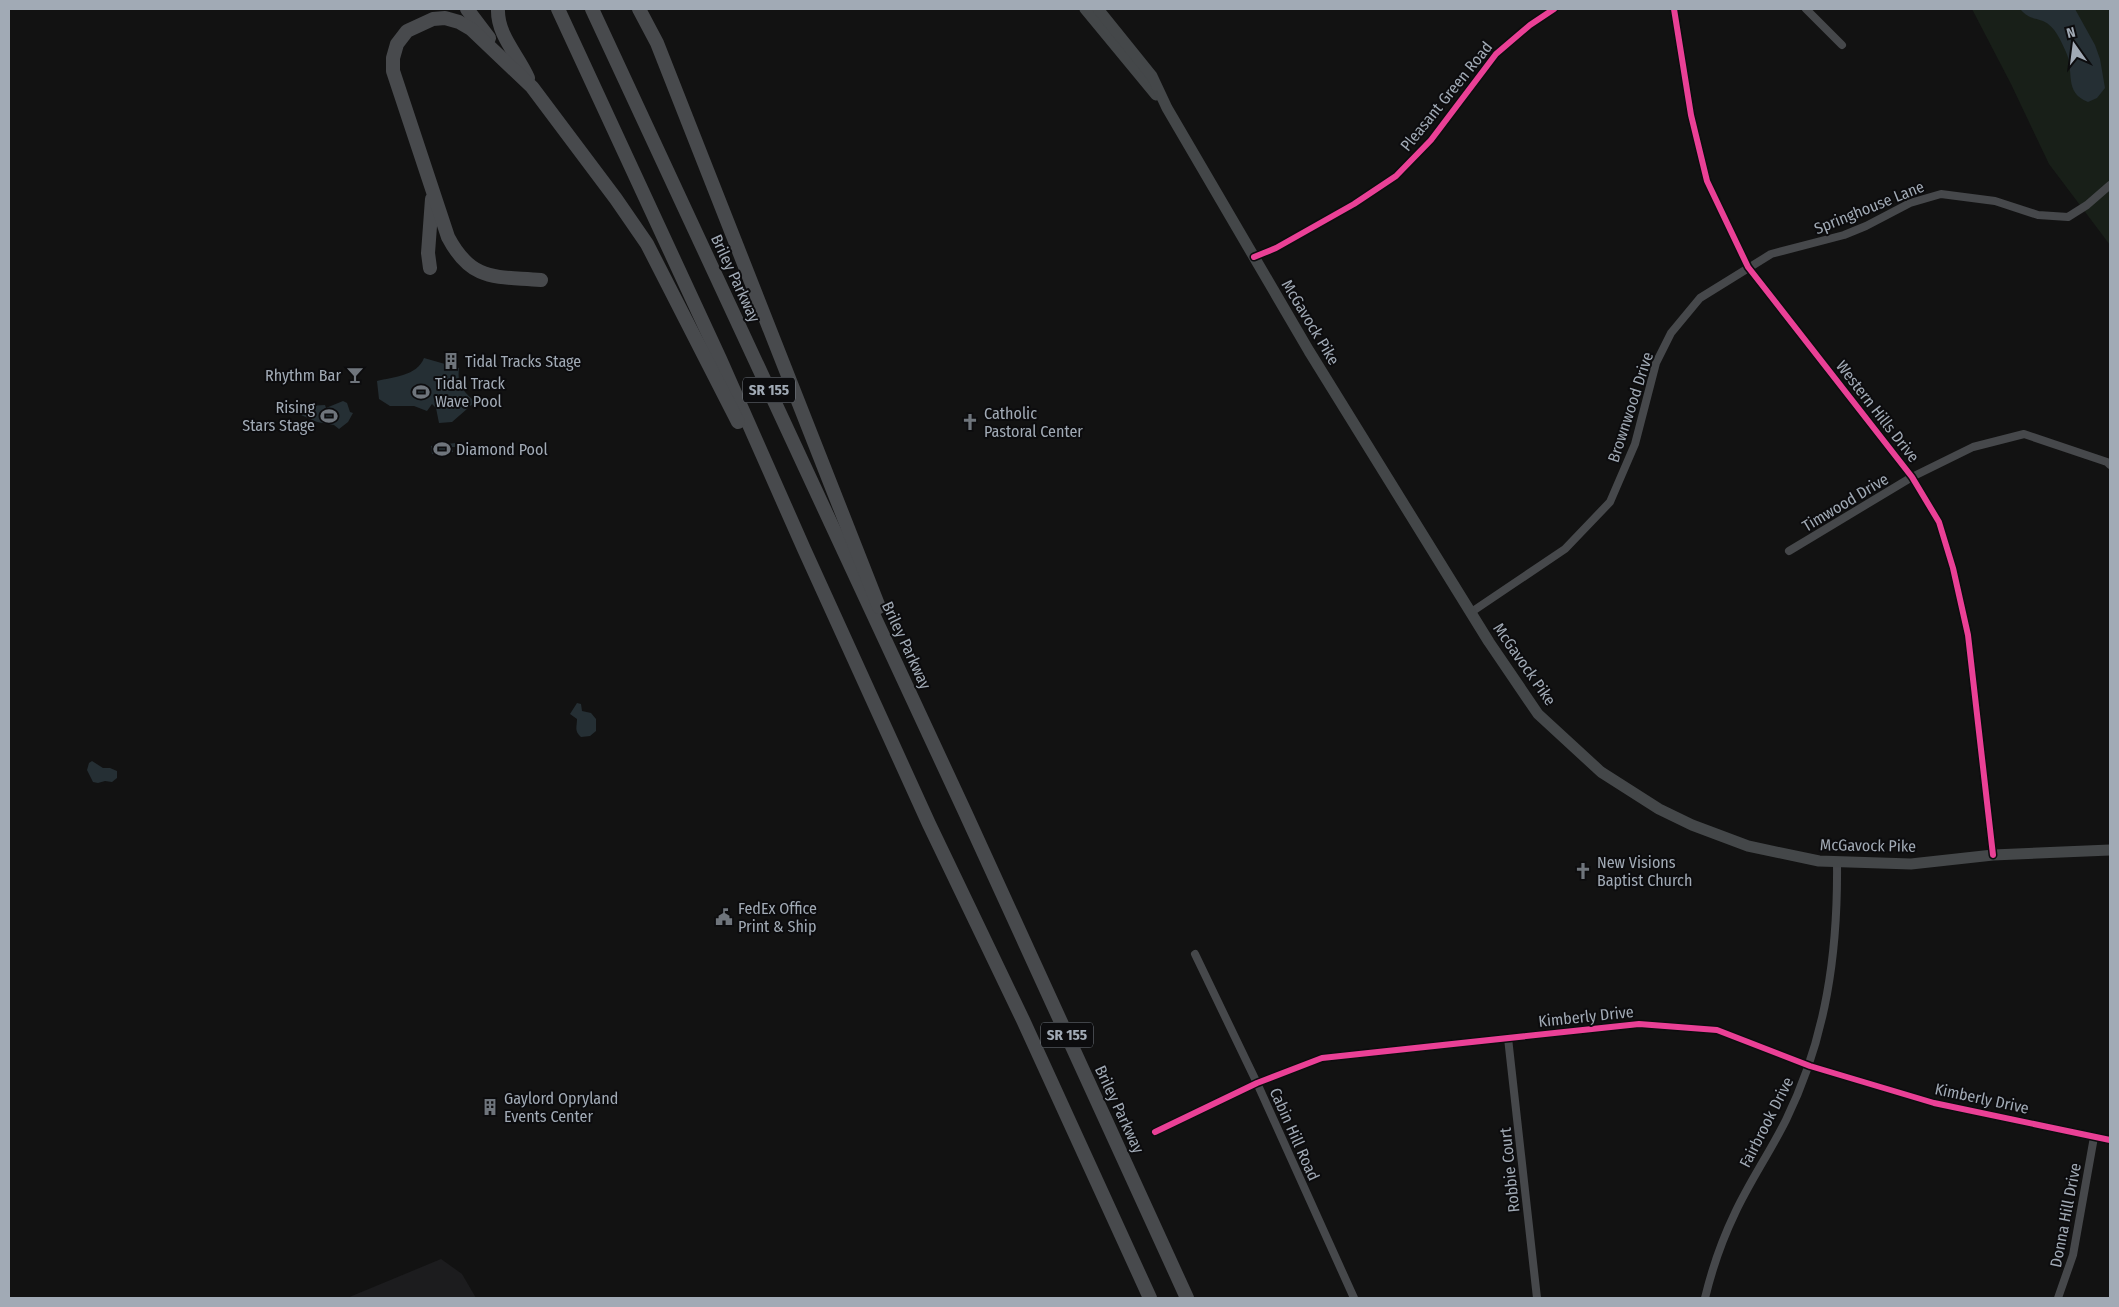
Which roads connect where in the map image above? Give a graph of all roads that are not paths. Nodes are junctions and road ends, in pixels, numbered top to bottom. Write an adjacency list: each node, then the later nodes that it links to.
1 (467, 9): 14 (highway)
2 (498, 9): 15 (highway)
3 (558, 9): 25 (highway, SR 155)
4 (592, 9): 28 (highway, Briley Parkway / SR 155)
5 (639, 9): 12 (highway)
6 (649, 9): 12 (highway)
7 (1085, 9): 16 (main road, McGavock Pike)
8 (1098, 9): 16 (main road, McGavock Pike)
9 (1554, 9): 19 (street, Pleasant Green Road)
10 (1674, 9): 20 (street, Western Hills Drive)
11 (1806, 9): 13 (street)
12 (657, 43): 28 (highway)
13 (1842, 45)
14 (495, 50): 15 (highway); 18 (highway)
15 (532, 87): 25 (highway)
16 (1167, 108): 19 (main road, McGavock Pike)
17 (2110, 185): 20 (street, Springhouse Lane)
18 (432, 189): 21 (highway); 22 (highway)
19 (1254, 257): 27 (main road, McGavock Pike)
20 (1748, 266): 24 (street, Western Hills Drive); 27 (street, Brownwood Drive)
21 (430, 268)
22 (541, 280)
23 (2110, 465): 24 (street, Timwood Drive)
24 (1912, 477): 26 (street, Timwood Drive); 30 (street, Western Hills Drive)
25 (804, 549): 39 (highway, SR 155)
26 (1789, 551)
27 (1470, 613): 31 (main road, McGavock Pike)
28 (946, 772): 40 (highway, Briley Parkway / SR 155)
29 (2110, 850): 30 (main road, McGavock Pike)
30 (1993, 855): 31 (main road, McGavock Pike)
31 (1837, 863): 34 (street, Fairbrook Drive)
32 (1195, 954): 35 (street, Cabin Hill Road)
33 (1508, 1038): 34 (street, Kimberly Drive); 35 (street, Kimberly Drive); 42 (street, Robbie Court)
34 (1810, 1066): 37 (street, Kimberly Drive); 43 (street, Fairbrook Drive)
35 (1257, 1083): 36 (street, Kimberly Drive); 41 (street, Cabin Hill Road)
36 (1156, 1132)
37 (2094, 1137): 38 (street, Kimberly Drive); 44 (street, Donna Hill Drive)
38 (2110, 1140)
39 (1150, 1298)
40 (1187, 1298)
41 (1354, 1298)
42 (1537, 1298)
43 (1705, 1298)
44 (2058, 1298)

